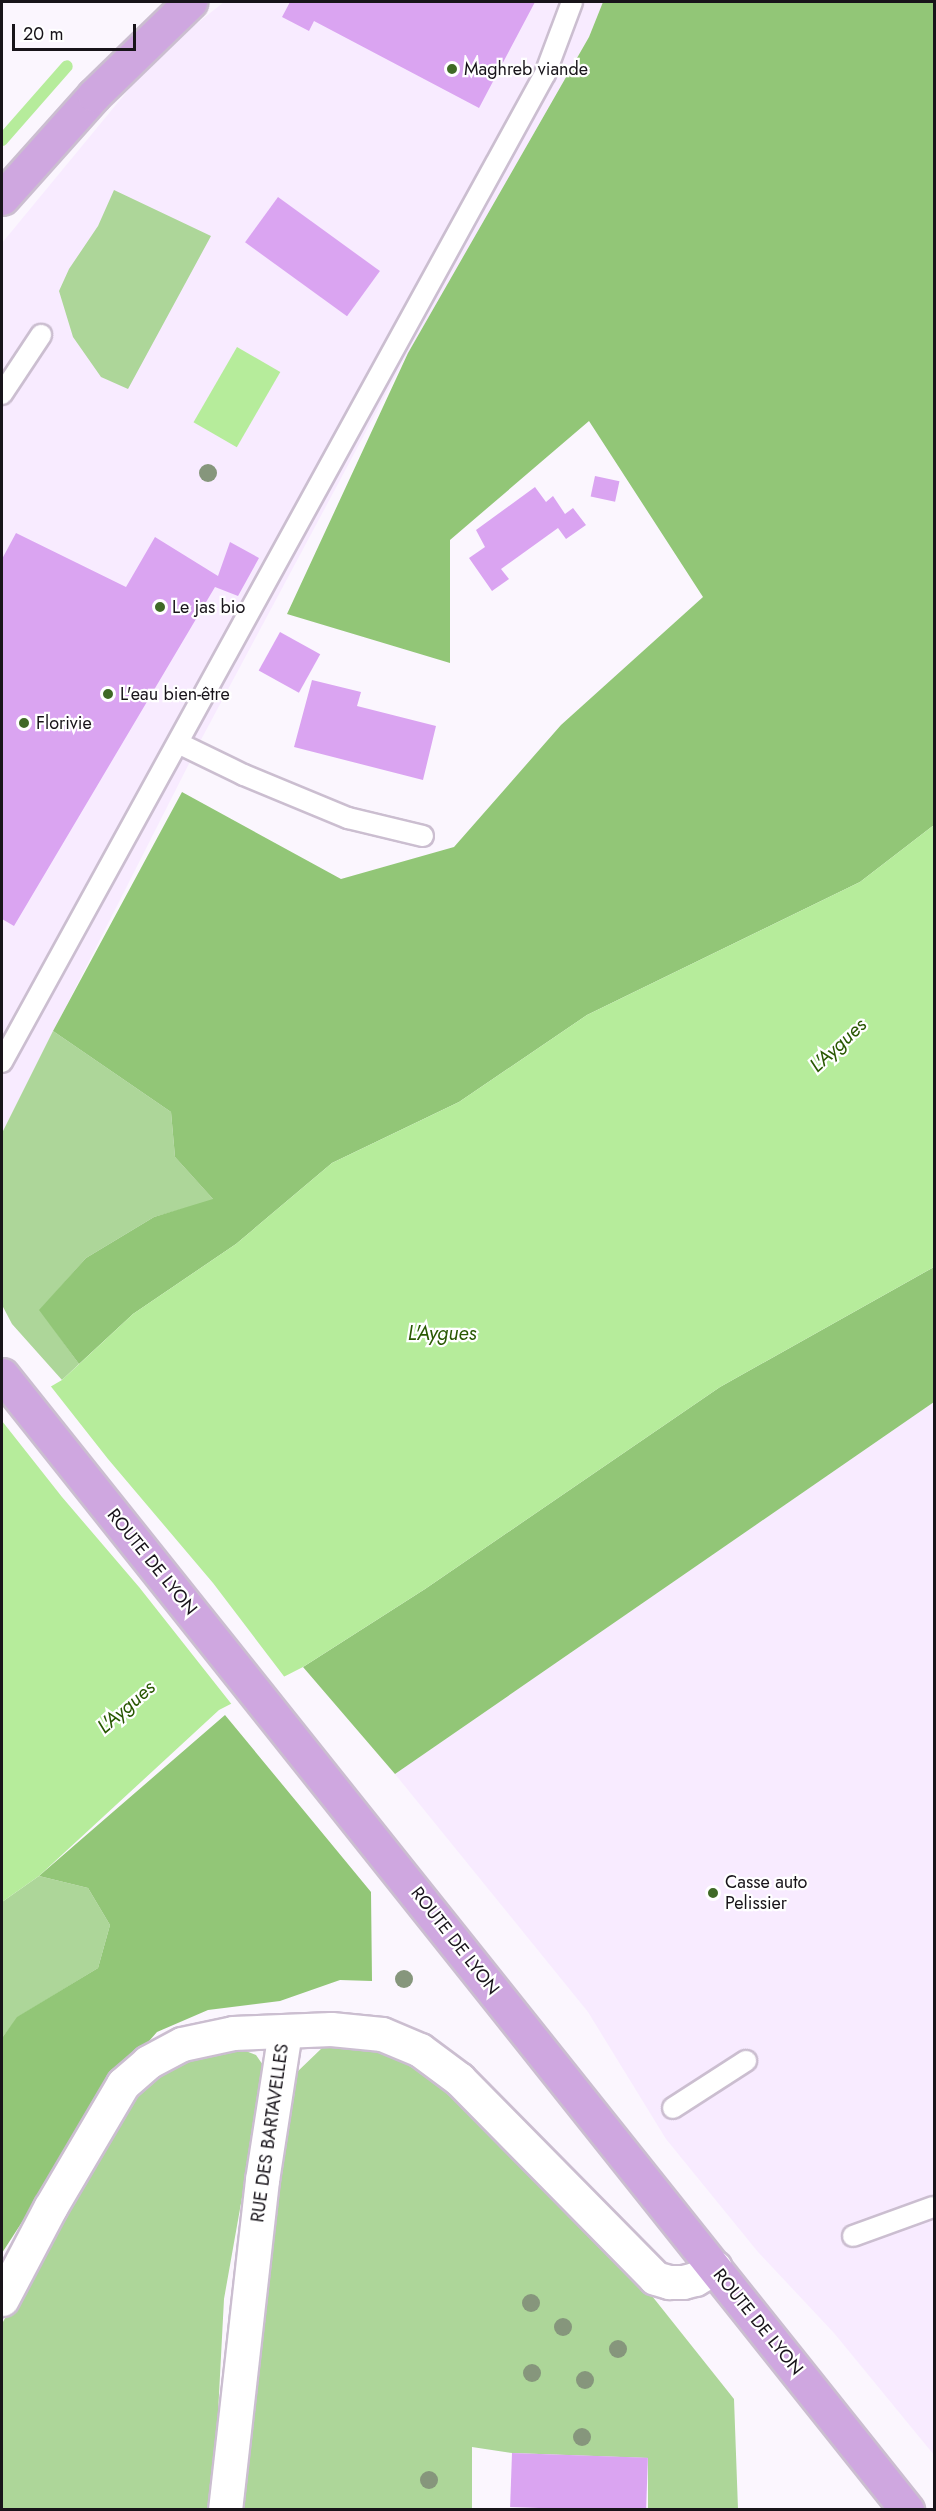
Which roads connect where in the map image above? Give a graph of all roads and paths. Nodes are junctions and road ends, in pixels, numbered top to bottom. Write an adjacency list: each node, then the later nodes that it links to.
1 (190, 2): 3 (main road)
2 (572, 2): 6 (lane)
3 (2, 198)
4 (41, 335): 5 (lane)
5 (2, 394)
6 (178, 743): 7 (lane); 8 (lane)
7 (423, 836)
8 (2, 1062)
9 (2, 1375): 15 (main road, ROUTE DE LYON)
10 (285, 2032): 15 (street, RUE DES BARTAVELLES); 16 (street); 17 (street, RUE DES BARTAVELLES)
11 (746, 2061): 12 (lane)
12 (673, 2108)
13 (933, 2207): 14 (lane)
14 (853, 2236)
15 (715, 2267): 18 (main road, ROUTE DE LYON)
16 (2, 2298)
17 (225, 2510)
18 (907, 2510)

